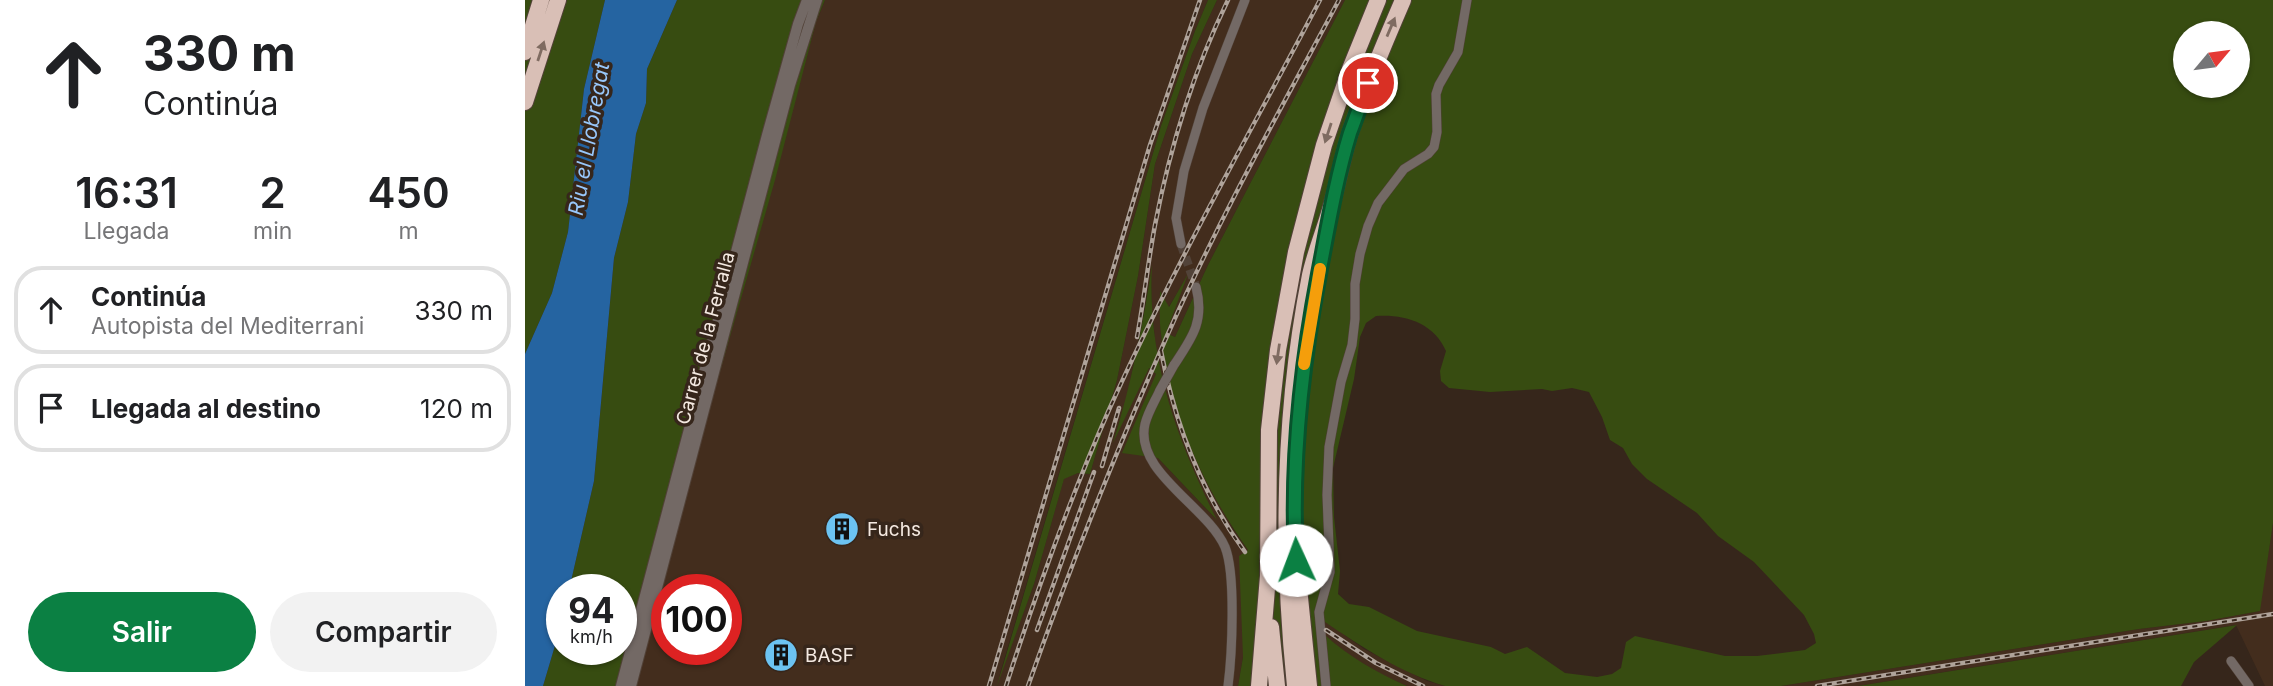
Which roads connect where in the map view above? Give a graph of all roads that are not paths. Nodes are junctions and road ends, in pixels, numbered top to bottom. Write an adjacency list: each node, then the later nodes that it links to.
1 (541, 0): 9 (highway)
2 (558, 0): 10 (highway, one-way to 2)
3 (807, 0): 16 (street, Carrer de la Ferralla)
4 (817, 0): 17 (street, Carrer de la Ferralla)
5 (1245, 0): 12 (street)
6 (1378, 0): 14 (highway, one-way to 14)
7 (1403, 0): 11 (highway, one-way to 7)
8 (1467, 0): 23 (street)
9 (525, 52)
10 (525, 102)
11 (1331, 208): 21 (highway); 22 (highway)
12 (1181, 244)
13 (1196, 287): 18 (street, bridge)
14 (1268, 576): 19 (highway); 20 (highway)
15 (2231, 661): 24 (street)
16 (621, 686)
17 (632, 686)
18 (1228, 686)
19 (1259, 686)
20 (1277, 686)
21 (1295, 686)
22 (1308, 686)
23 (1326, 686)
24 (2249, 686)

